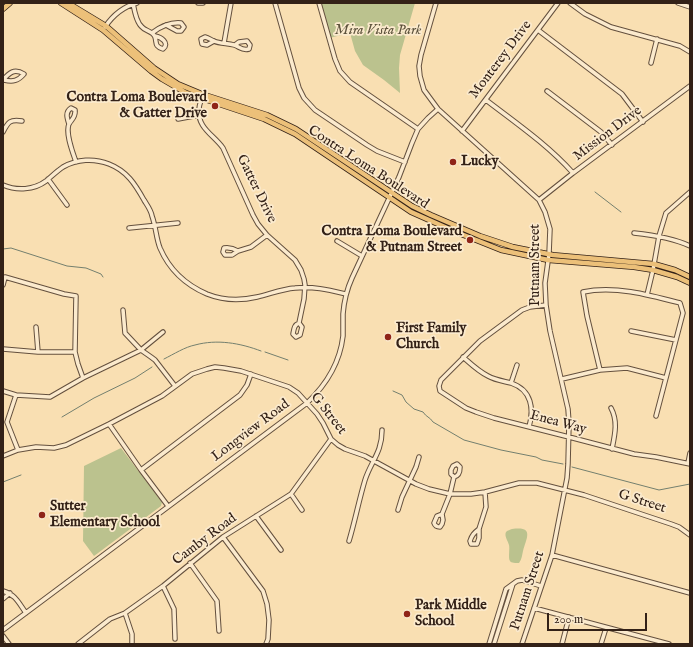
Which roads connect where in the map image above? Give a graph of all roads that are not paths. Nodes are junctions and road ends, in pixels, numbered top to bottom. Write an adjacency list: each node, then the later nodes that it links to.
1 (10, 3): 15 (main road)
2 (61, 3): 17 (main road, Contra Loma Boulevard)
3 (68, 3): 17 (main road, Contra Loma Boulevard)
4 (134, 3): 17 (street); 19 (street)
5 (198, 3): 6 (street)
6 (203, 3)
7 (231, 3): 23 (street)
8 (275, 3): 43 (street)
9 (319, 3): 38 (street)
10 (436, 3): 32 (street, Putnam Street)
11 (558, 3): 18 (street, Monterey Drive)
12 (570, 3): 21 (street)
13 (678, 3): 14 (street)
14 (690, 6)
15 (3, 9)
16 (166, 25): 19 (street)
17 (104, 28): 30 (main road, Contra Loma Boulevard)
18 (538, 30): 31 (street, Monterey Drive); 36 (street)
19 (152, 33): 20 (street)
20 (155, 36)
21 (657, 39): 25 (street); 26 (street)
22 (214, 41): 23 (street)
23 (224, 43): 24 (street)
24 (235, 45)
25 (690, 52)
26 (651, 63)
27 (3, 80): 27 (street)
28 (690, 86): 36 (street, Mission Drive)
29 (547, 91): 41 (street)
30 (202, 96): 33 (street); 47 (main road, Contra Loma Boulevard); 49 (main road, Contra Loma Boulevard)
31 (486, 100): 39 (street, Monterey Drive); 44 (street)
32 (438, 109): 38 (street, Longview Road); 39 (street, Putnam Street)
33 (199, 115): 34 (street); 56 (street, Gatter Drive)
34 (178, 119)
35 (22, 121): 40 (street)
36 (643, 122): 41 (street, Mission Drive)
37 (69, 124): 42 (street)
38 (418, 128): 43 (street, Longview Road)
39 (462, 131): 50 (street, Putnam Street)
40 (3, 132)
41 (612, 145): 44 (street, Mission Drive)
42 (76, 162): 45 (street); 53 (street)
43 (405, 162): 47 (street, Longview Road)
44 (573, 174): 50 (street, Mission Drive)
45 (48, 179): 46 (street); 51 (street)
46 (3, 185)
47 (392, 192): 49 (street, Longview Road); 61 (main road, Contra Loma Boulevard)
48 (690, 192): 57 (street)
49 (389, 198): 62 (street, Longview Road); 63 (main road, Contra Loma Boulevard)
50 (539, 200): 61 (street, Putnam Street)
51 (67, 205)
52 (178, 223): 53 (street)
53 (154, 225): 54 (street); 69 (street)
54 (129, 228)
55 (634, 233): 57 (street)
56 (267, 235): 60 (street); 69 (street, Gatter Drive)
57 (658, 236): 59 (street); 64 (street)
58 (337, 241): 62 (street)
59 (690, 246)
60 (238, 251)
61 (549, 254): 63 (street, Putnam Street); 64 (main road, Contra Loma Boulevard)
62 (362, 256): 70 (street, Longview Road)
63 (548, 260): 65 (main road, Contra Loma Boulevard); 72 (street, Putnam Street)
64 (654, 264): 65 (street); 66 (main road, Contra Loma Boulevard)
65 (653, 270): 67 (main road, Contra Loma Boulevard); 71 (street)
66 (690, 277)
67 (690, 283)
68 (3, 285): 82 (street)
69 (304, 287): 70 (street); 74 (street, Gatter Drive)
70 (346, 294): 94 (street, Longview Road)
71 (647, 295): 78 (street); 85 (street)
72 (546, 305): 83 (street); 89 (street, Putnam Street)
73 (123, 310): 80 (street)
74 (299, 323)
75 (36, 326): 81 (street)
76 (631, 331): 78 (street)
77 (163, 332): 80 (street)
78 (676, 340): 88 (street)
79 (3, 349): 81 (street)
80 (141, 350): 87 (street); 91 (street)
81 (38, 352): 82 (street)
82 (75, 352): 87 (street)
83 (463, 357): 90 (street); 98 (street, Enea Way)
84 (517, 365): 90 (street)
85 (600, 370): 88 (street); 89 (street)
86 (252, 374): 91 (street, G Street); 94 (street, G Street); 109 (street)
87 (83, 378): 93 (street)
88 (666, 378): 96 (street)
89 (562, 379): 100 (street, Putnam Street)
90 (511, 383): 98 (street)
91 (175, 386): 97 (street, G Street)
92 (3, 391): 93 (street)
93 (16, 395): 103 (street)
94 (307, 403): 101 (street, G Street); 116 (street, Longview Road)
95 (611, 408): 102 (street)
96 (656, 416)
97 (109, 424): 103 (street, G Street); 109 (street)
98 (529, 427): 100 (street, Enea Way)
99 (382, 430): 107 (street)
100 (569, 437): 102 (street, Enea Way); 112 (street, Putnam Street)
101 (331, 439): 107 (street, G Street); 114 (street, Camby Road)
102 (612, 449): 108 (street, Enea Way)
103 (18, 450): 105 (street, G Street)
104 (690, 453): 108 (street)
105 (3, 456)
106 (419, 457): 111 (street)
107 (374, 461): 111 (street, G Street); 124 (street)
108 (689, 463)
109 (141, 470): 116 (street)
110 (454, 477): 115 (street)
111 (409, 480): 115 (street, G Street); 118 (street)
112 (564, 490): 113 (street, G Street); 122 (street, G Street); 126 (street, Putnam Street)
113 (485, 492): 115 (street, G Street); 121 (street)
114 (291, 494): 117 (street); 120 (street, Camby Road)
115 (450, 494): 119 (street)
116 (168, 506): 136 (street, Longview Road)
117 (302, 510)
118 (398, 510)
119 (442, 514)
120 (256, 516): 123 (street, Camby Road); 125 (street)
121 (479, 529)
122 (690, 535)
123 (223, 537): 127 (street, Camby Road); 147 (street)
124 (349, 541)
125 (282, 550)
126 (552, 555): 130 (street, Putnam Street); 133 (street)
127 (190, 564): 129 (street, Camby Road); 141 (street)
128 (513, 584): 130 (street); 148 (street); 149 (street)
129 (163, 586): 137 (street, Camby Road); 143 (street)
130 (541, 586): 135 (street, Putnam Street)
131 (3, 590): 132 (street)
132 (10, 593): 134 (street); 136 (street)
133 (690, 593)
134 (3, 599)
135 (534, 608): 138 (street); 150 (street, Putnam Street)
136 (26, 613): 140 (street, Longview Road)
137 (125, 613): 145 (street, Camby Road); 146 (street)
138 (569, 617): 139 (street); 151 (street)
139 (606, 628): 152 (street); 153 (street)
140 (3, 630)
141 (219, 631)
142 (3, 636): 144 (street)
143 (175, 640)
144 (9, 644)
145 (78, 644)
146 (132, 644)
147 (266, 644)
148 (489, 644)
149 (494, 644)
150 (522, 644)
151 (562, 644)
152 (602, 644)
153 (669, 644)

